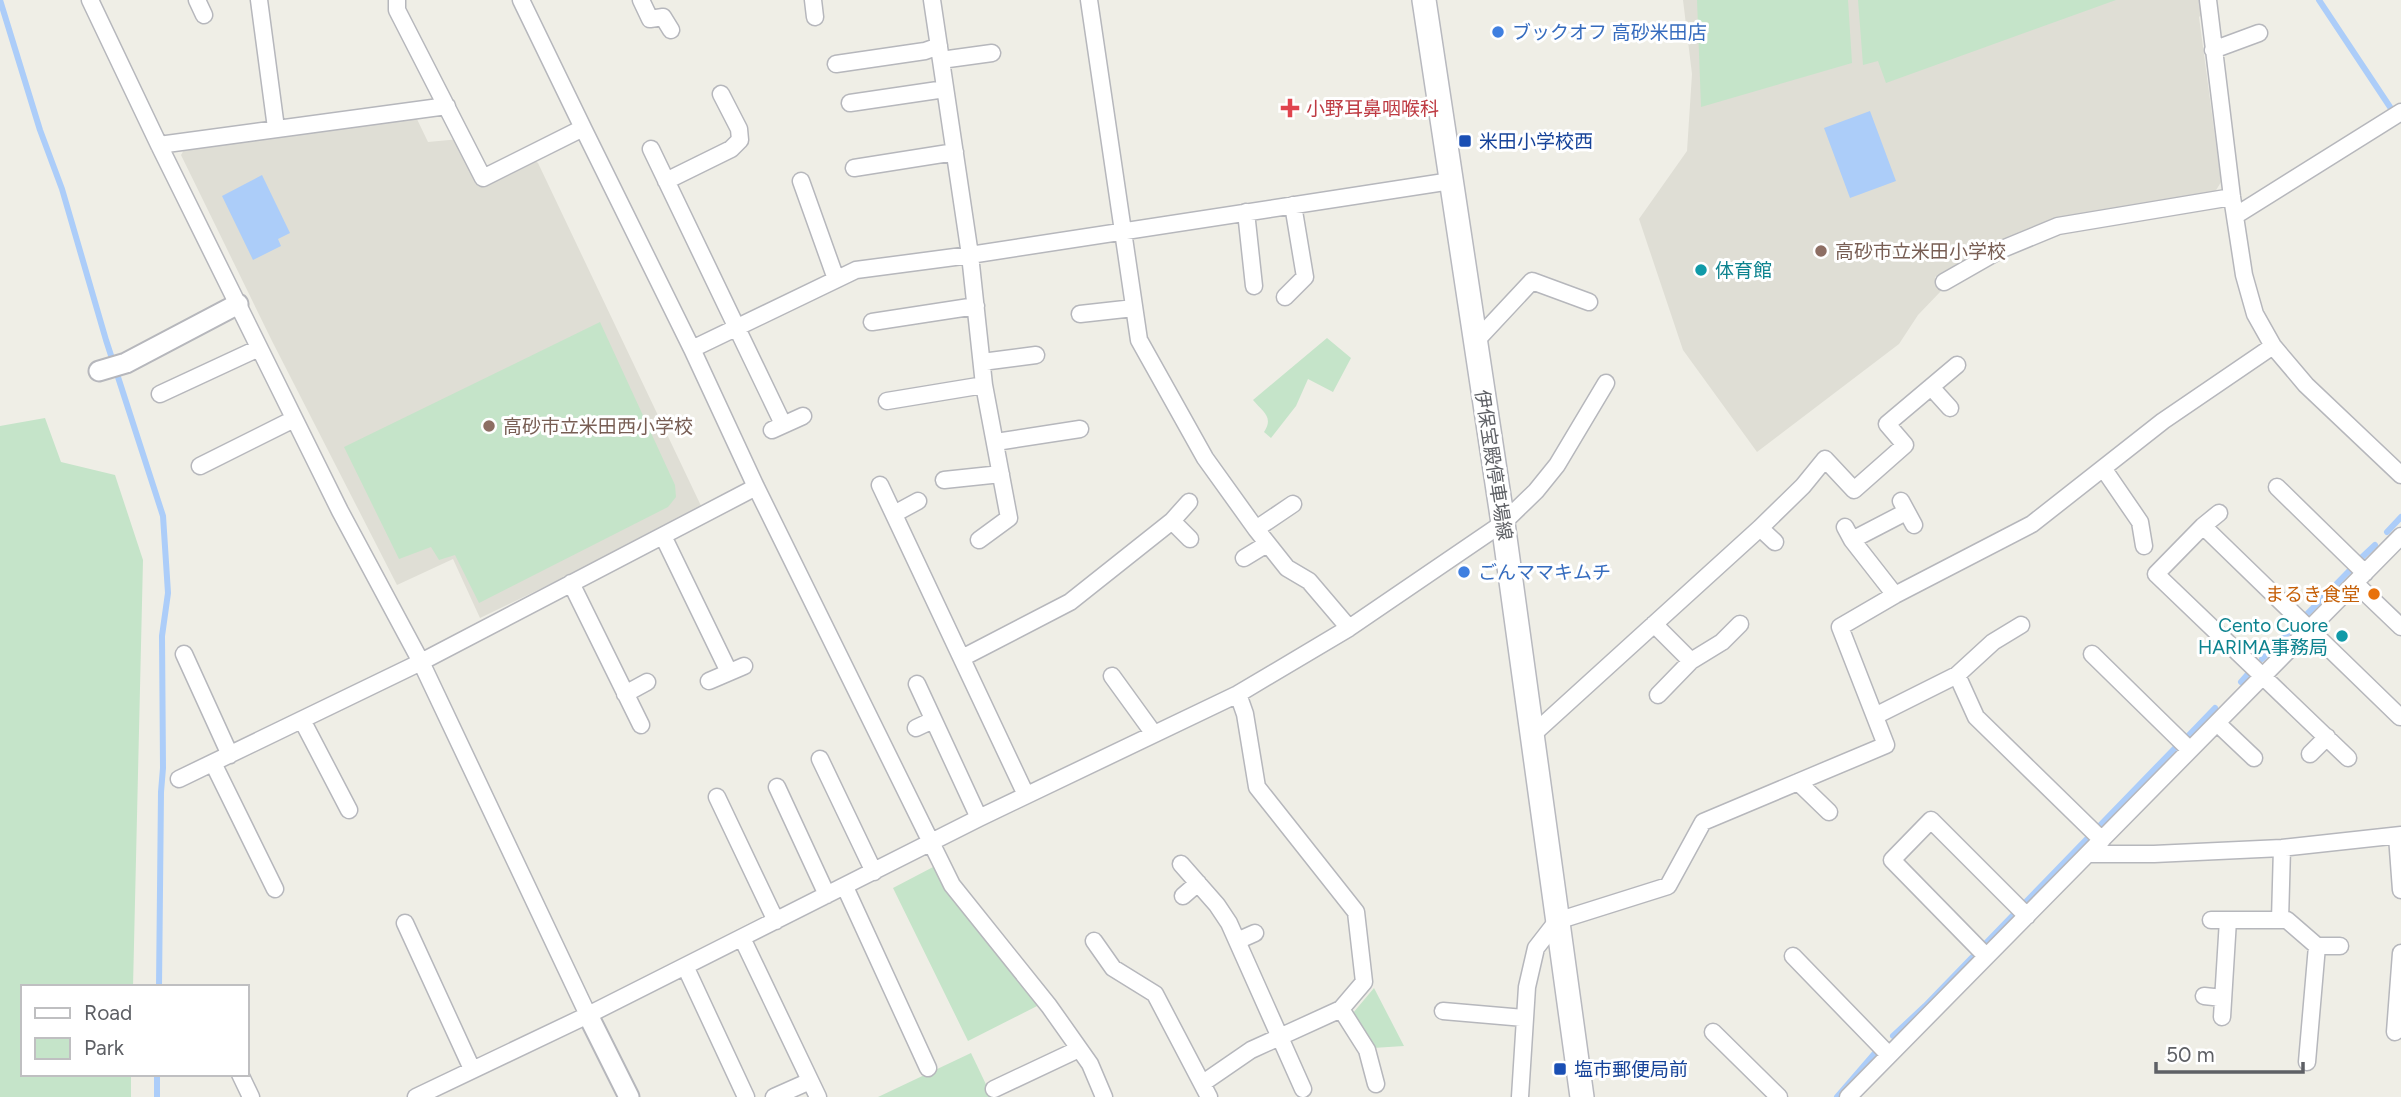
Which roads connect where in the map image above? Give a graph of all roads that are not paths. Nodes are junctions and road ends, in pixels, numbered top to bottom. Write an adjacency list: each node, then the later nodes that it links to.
1 (90, 0): 25 (street)
2 (259, 0): 23 (street)
3 (397, 0): 21 (street)
4 (522, 0): 24 (street)
5 (813, 0): 11 (street)
6 (932, 0): 16 (street)
7 (1089, 0): 36 (street)
8 (1424, 0): 31 (main road, 伊保宝殿停車場線)
9 (2208, 0): 14 (street)
10 (638, 5): 12 (street)
11 (815, 18)
12 (671, 30)
13 (2259, 33): 14 (street)
14 (2213, 50): 32 (street)
15 (992, 52): 16 (street)
16 (940, 53): 17 (street); 18 (street)
17 (836, 64)
18 (945, 89): 20 (street); 27 (street)
19 (722, 94): 29 (street)
20 (850, 103)
21 (447, 106): 23 (street); 24 (street)
22 (2401, 112): 35 (street)
23 (276, 128): 25 (street)
24 (583, 128): 52 (street)
25 (159, 145): 43 (street)
26 (650, 149): 29 (street)
27 (955, 152): 28 (street); 37 (street)
28 (854, 168)
29 (666, 181): 48 (street)
30 (801, 181): 38 (street)
31 (1451, 181): 33 (street); 49 (main road, 伊保宝殿停車場線)
32 (2232, 197): 35 (street); 39 (street)
33 (1293, 205): 34 (street); 41 (street)
34 (1245, 212): 36 (street); 40 (street)
35 (2235, 216): 50 (street)
36 (1122, 231): 37 (street); 45 (street)
37 (970, 255): 38 (street); 44 (street)
38 (836, 279): 48 (street)
39 (1944, 282)
40 (1254, 286)
41 (1285, 297)
42 (1589, 302): 49 (street)
43 (237, 304): 51 (street); 56 (street)
44 (976, 306): 47 (street); 54 (street)
45 (1134, 308): 46 (street); 85 (street)
46 (1080, 314)
47 (872, 321)
48 (736, 327): 52 (street); 63 (street)
49 (1475, 342): 82 (main road, 伊保宝殿停車場線)
50 (2273, 346): 68 (street); 70 (street)
51 (259, 348): 60 (street); 64 (street)
52 (692, 349): 73 (street)
53 (1036, 355): 54 (street)
54 (982, 362): 58 (street)
55 (1957, 365): 59 (street)
56 (99, 371)
57 (1606, 383): 82 (street)
58 (984, 385): 61 (street); 66 (street)
59 (1931, 387): 62 (street); 84 (street)
60 (160, 394)
61 (887, 401)
62 (1950, 408)
63 (803, 416)
64 (294, 419): 67 (street); 107 (street)
65 (1080, 429): 66 (street)
66 (996, 442): 69 (street)
67 (200, 466)
68 (2103, 468): 92 (street); 96 (street)
69 (1001, 474): 71 (street); 89 (street)
70 (2401, 475)
71 (944, 480)
72 (880, 485): 80 (street)
73 (756, 487): 86 (street); 144 (street)
74 (2277, 487): 94 (street)
75 (918, 501): 80 (street)
76 (1189, 502): 81 (street)
77 (1293, 504): 85 (street)
78 (1907, 513): 96 (street)
79 (2219, 513): 83 (street)
80 (894, 514): 103 (street)
81 (1172, 521): 88 (street); 103 (street)
82 (1503, 523): 101 (street); 125 (main road, 伊保宝殿停車場線)
83 (2203, 526): 102 (street); 110 (street)
84 (1760, 528): 90 (street); 97 (street)
85 (1256, 529): 91 (street)
86 (663, 536): 95 (street); 111 (street)
87 (2401, 536): 94 (street)
88 (1190, 539)
89 (979, 540)
90 (1775, 542)
91 (1267, 544): 93 (street); 101 (street)
92 (2144, 546)
93 (1244, 558)
94 (2357, 571): 100 (street); 102 (street)
95 (571, 583): 107 (street); 114 (street)
96 (1895, 595): 117 (street)
97 (1654, 624): 106 (street); 125 (street)
98 (1740, 624): 106 (street)
99 (2021, 625): 108 (street)
100 (2401, 626)
101 (1349, 628): 115 (street)
102 (2310, 629): 110 (street); 118 (street)
103 (954, 651): 137 (street)
104 (184, 654): 129 (street)
105 (2092, 654): 127 (street)
106 (1691, 661): 116 (street)
107 (421, 662): 119 (street); 177 (street)
108 (1957, 675): 117 (street); 143 (street)
109 (1112, 676): 124 (street)
110 (2263, 676): 121 (street); 126 (street)
111 (709, 681)
112 (647, 682): 114 (street)
113 (917, 684): 120 (street)
114 (625, 694): 122 (street)
115 (1238, 694): 124 (street); 175 (street)
116 (1658, 695)
117 (1875, 716): 135 (street)
118 (2400, 717)
119 (302, 720): 129 (street); 139 (street)
120 (933, 720): 123 (street); 141 (street)
121 (2217, 723): 127 (street); 130 (street)
122 (640, 725)
123 (916, 728)
124 (1154, 734): 137 (street)
125 (1531, 736): 160 (main road, 伊保宝殿停車場線)
126 (2326, 737): 128 (street); 131 (street)
127 (2190, 751): 143 (street)
128 (2310, 754)
129 (230, 755): 133 (street)
130 (2254, 758)
131 (2348, 758)
132 (820, 759): 148 (street)
133 (213, 763): 134 (street); 151 (street)
134 (178, 779)
135 (1798, 782): 140 (street); 160 (street)
136 (777, 787): 153 (street)
137 (1026, 795): 141 (street)
138 (717, 797): 159 (street)
139 (349, 810)
140 (1829, 812)
141 (979, 818): 144 (street)
142 (2399, 836): 145 (street); 152 (street)
143 (2102, 840): 146 (street)
144 (930, 843): 148 (street); 184 (street)
145 (2282, 848): 146 (street); 158 (street)
146 (2088, 854): 155 (street)
147 (1181, 863): 149 (street)
148 (874, 872): 150 (street)
149 (1198, 883): 154 (street); 165 (street)
150 (845, 887): 153 (street); 186 (street)
151 (275, 889)
152 (2401, 890)
153 (827, 895): 159 (street)
154 (1183, 896)
155 (2027, 916): 170 (street); 170 (street)
156 (2211, 920): 157 (street)
157 (2228, 920): 158 (street); 174 (street)
158 (2280, 920): 166 (street)
159 (776, 921): 163 (street)
160 (1557, 921): 179 (street); 202 (main road, 伊保宝殿停車場線)
161 (405, 923): 187 (street)
162 (1255, 933): 165 (street)
163 (742, 938): 171 (street); 189 (street)
164 (1094, 940): 193 (street)
165 (1237, 941): 182 (street)
166 (2317, 946): 167 (street); 183 (street)
167 (2340, 946)
168 (2401, 953): 172 (street)
169 (1814, 954): 185 (street)
170 (1986, 956): 185 (street)
171 (685, 966): 177 (street); 197 (street)
172 (2400, 986): 181 (street)
173 (2204, 996): 174 (street)
174 (2223, 998): 178 (street)
175 (1341, 1009): 182 (street); 190 (street)
176 (1443, 1011): 179 (street)
177 (588, 1015): 187 (street); 196 (street)
178 (2222, 1017)
179 (1524, 1018): 201 (street)
180 (1713, 1032): 203 (street)
181 (2395, 1032)
182 (1280, 1037): 191 (street); 193 (street)
183 (2290, 1046)
184 (1079, 1049): 192 (street); 200 (street)
185 (1883, 1049): 204 (street)
186 (928, 1068)
187 (472, 1069): 195 (street)
188 (241, 1076): 194 (street)
189 (810, 1081): 198 (street); 199 (street)
190 (1376, 1084)
191 (1303, 1089)
192 (994, 1090)
193 (1206, 1090)
194 (250, 1097)
195 (416, 1097)
196 (629, 1097)
197 (746, 1097)
198 (774, 1097)
199 (818, 1097)
200 (1104, 1097)
201 (1520, 1097)
202 (1582, 1097)
203 (1779, 1097)
204 (1847, 1097)

